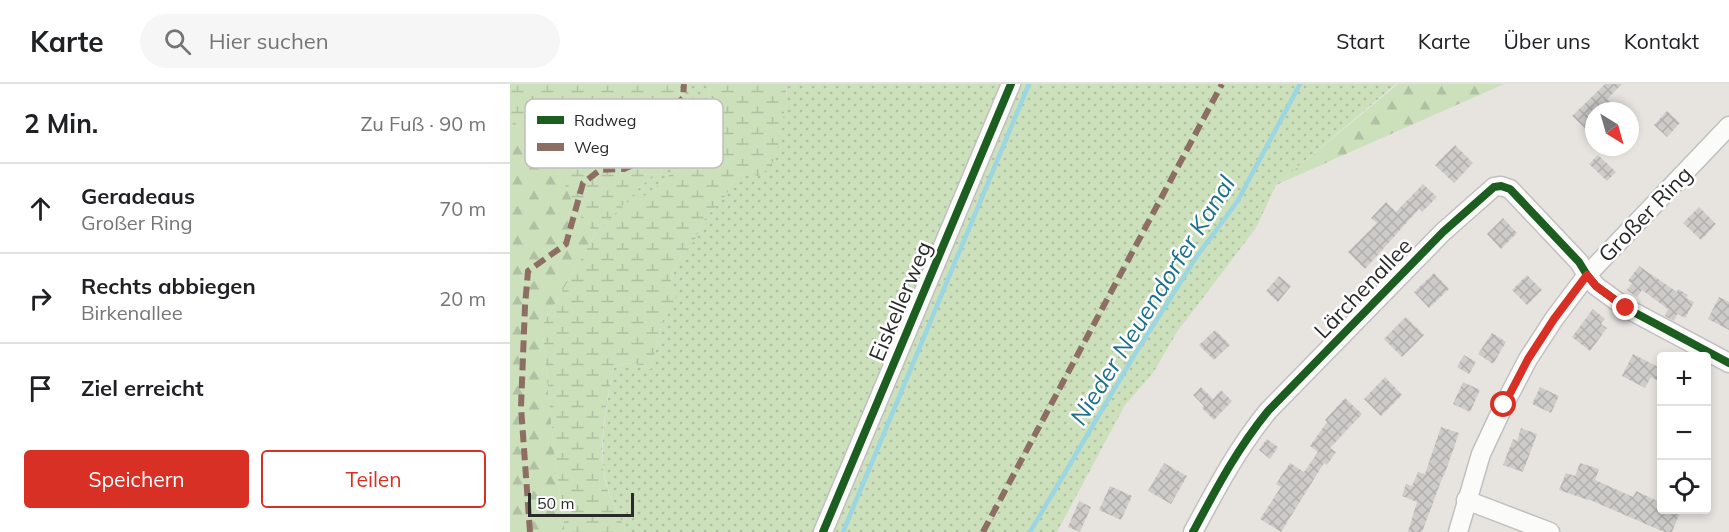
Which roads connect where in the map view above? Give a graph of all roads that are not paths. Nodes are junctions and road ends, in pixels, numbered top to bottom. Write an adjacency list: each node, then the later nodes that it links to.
1 (1011, 84): 6 (street, Eiskellerweg)
2 (1729, 126): 3 (street, Großer Ring)
3 (1587, 275): 4 (street); 5 (street, Großer Ring); 7 (street, Lärchenallee)
4 (1729, 363)
5 (1466, 500): 8 (street, Großer Ring); 9 (street)
6 (823, 532)
7 (1193, 532)
8 (1458, 532)
9 (1550, 532)

